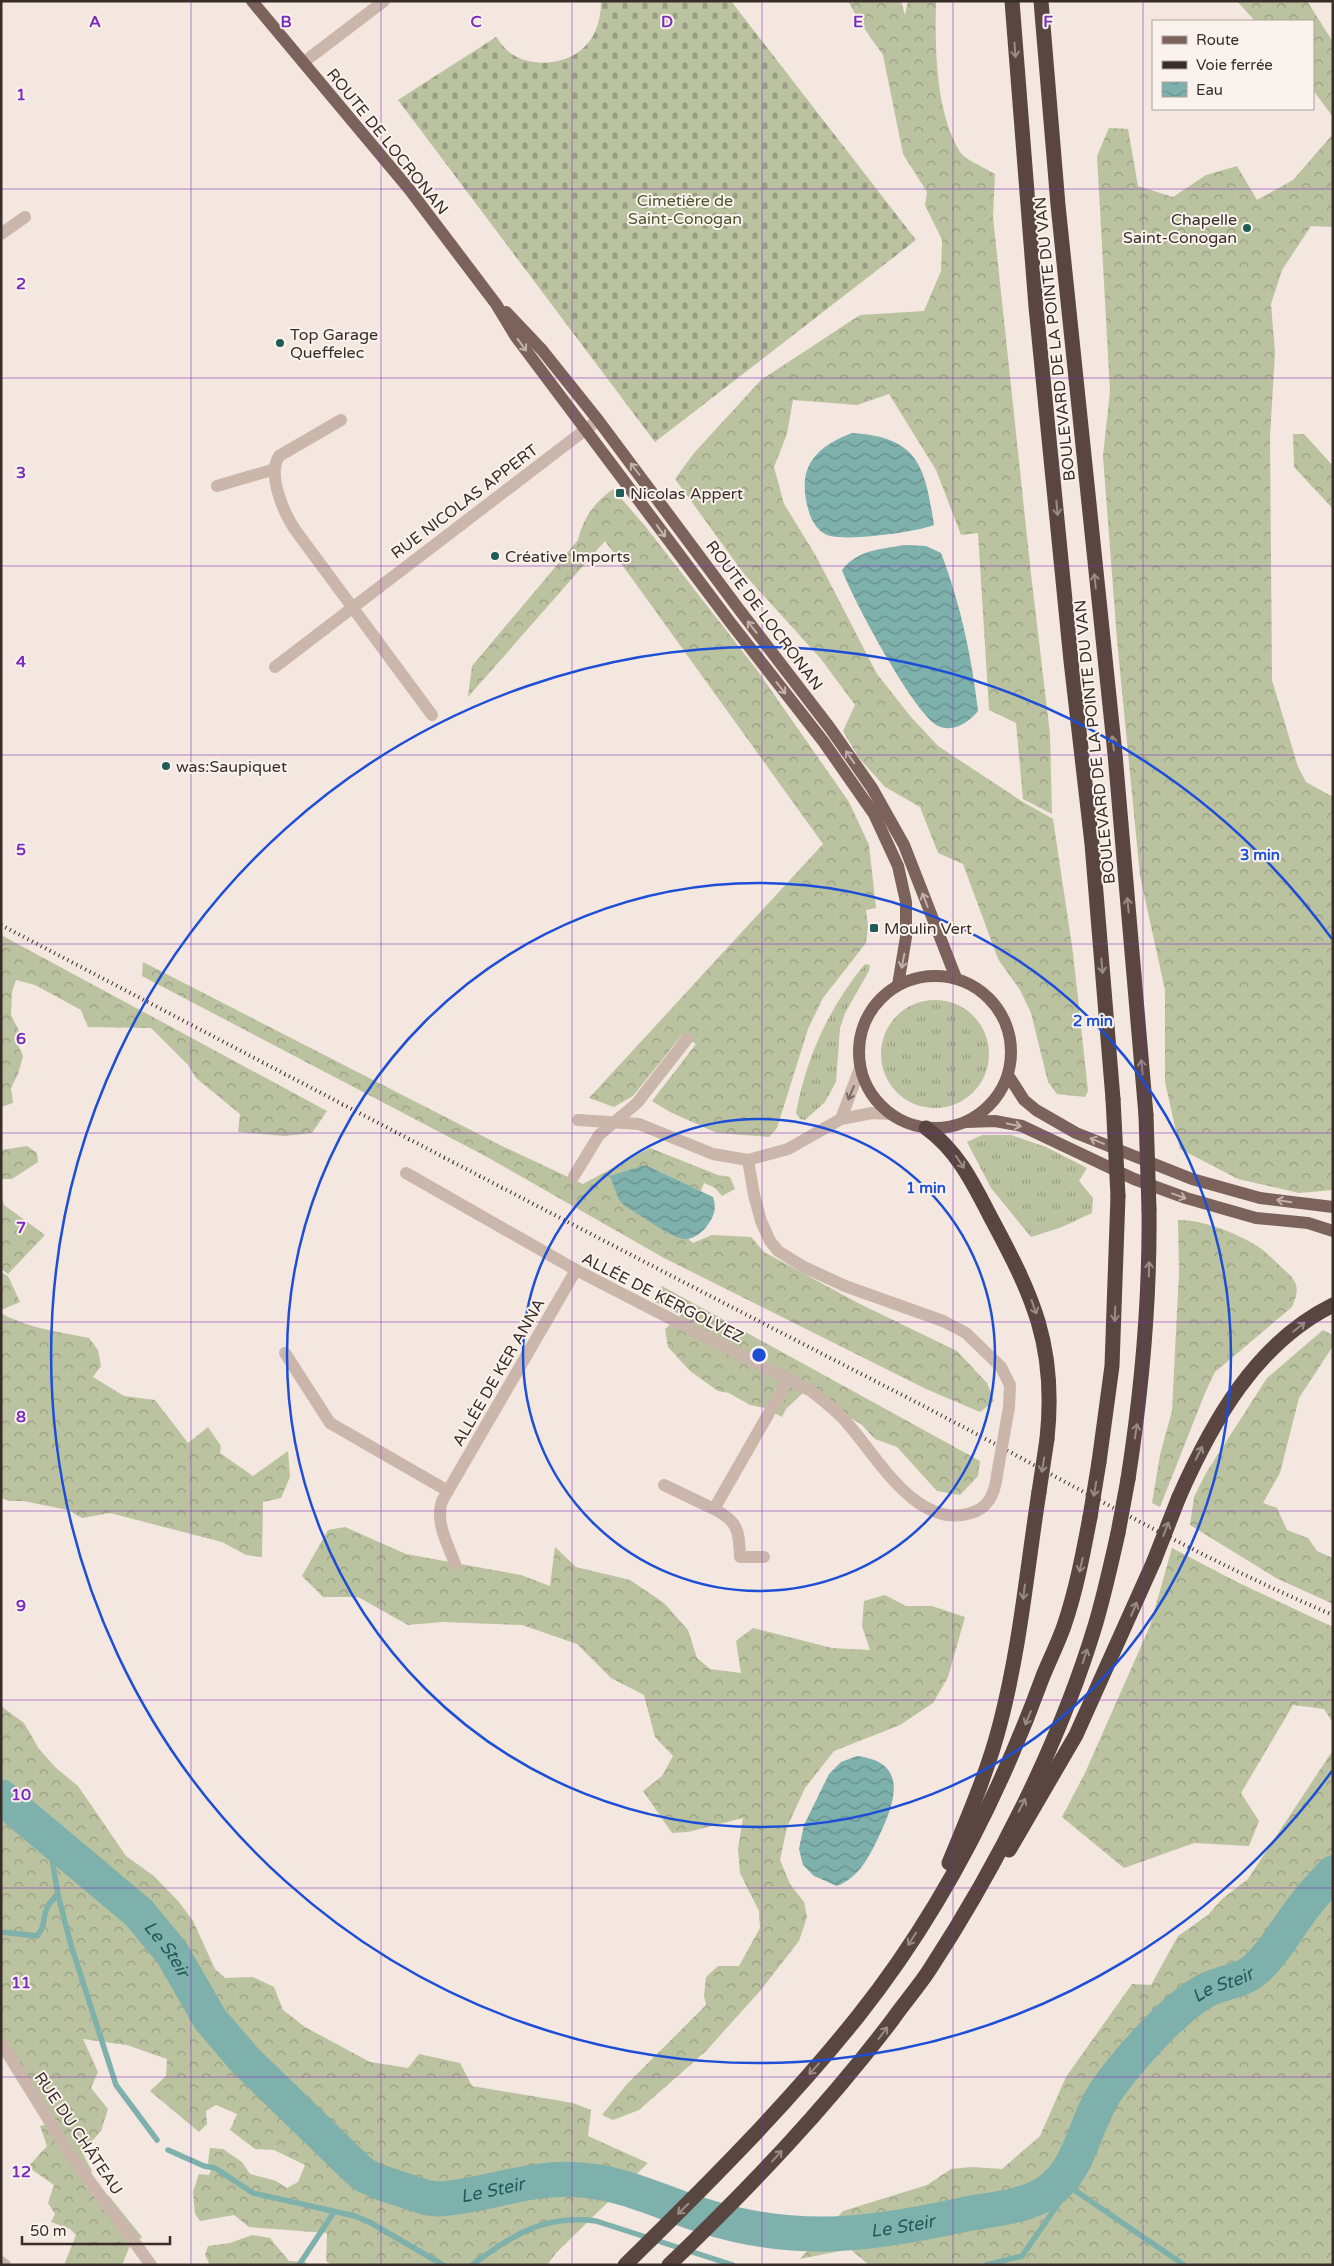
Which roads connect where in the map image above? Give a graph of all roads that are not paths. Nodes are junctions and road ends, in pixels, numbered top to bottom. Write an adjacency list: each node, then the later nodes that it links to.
1 (252, 1): 5 (main road, ROUTE DE LOCRONAN)
2 (384, 1): 5 (street)
3 (1012, 1): 42 (highway, BOULEVARD DE LA POINTE DU VAN, one-way to 42, bridge)
4 (1041, 1): 43 (highway, BOULEVARD DE LA POINTE DU VAN, one-way to 4, bridge)
5 (304, 62): 8 (main road, ROUTE DE LOCRONAN)
6 (25, 217): 7 (street)
7 (1, 234)
8 (496, 304): 10 (main road, ROUTE DE LOCRONAN); 11 (main road, ROUTE DE LOCRONAN, one-way to 11)
9 (341, 420): 12 (street)
10 (598, 420): 11 (street, RUE NICOLAS APPERT); 17 (main road, ROUTE DE LOCRONAN, one-way to 10)
11 (586, 428): 14 (street, RUE NICOLAS APPERT); 18 (main road, ROUTE DE LOCRONAN, one-way to 18)
12 (275, 469): 13 (street); 14 (street)
13 (217, 486)
14 (351, 608): 15 (street, RUE NICOLAS APPERT); 16 (street)
15 (275, 667)
16 (432, 715)
17 (956, 978): 18 (main road); 21 (main road)
18 (898, 984): 20 (main road)
19 (687, 1040): 25 (street)
20 (860, 1068): 22 (main road); 23 (street, one-way to 23)
21 (1008, 1075): 26 (main road); 31 (main road, one-way to 21)
22 (891, 1114): 23 (street); 27 (main road)
23 (841, 1118): 28 (street)
24 (578, 1120): 25 (street)
25 (617, 1121): 28 (street); 30 (street)
26 (966, 1122): 27 (main road); 32 (main road, one-way to 32)
27 (926, 1128): 42 (highway, one-way to 42, bridge)
28 (748, 1160): 36 (street, ALLÉE DE KERGOLVEZ, bridge)
29 (406, 1173): 33 (street, ALLÉE DE KERGOLVEZ)
30 (574, 1176)
31 (1333, 1207)
32 (1333, 1231)
33 (576, 1270): 36 (street, ALLÉE DE KERGOLVEZ); 38 (street, ALLÉE DE KER ANNA)
34 (1333, 1305): 43 (highway, one-way to 34, bridge)
35 (285, 1353): 38 (street)
36 (789, 1378): 39 (street)
37 (664, 1485): 39 (street)
38 (448, 1491): 41 (street, ALLÉE DE KER ANNA)
39 (714, 1509): 40 (street)
40 (764, 1557)
41 (456, 1564)
42 (929, 1913): 47 (highway, one-way to 47)
43 (929, 1970): 49 (highway, one-way to 43)
44 (1, 2043): 46 (street, RUE DU CHÂTEAU)
45 (1, 2262): 48 (street)
46 (149, 2264)
47 (626, 2264)
48 (5, 2265)
49 (668, 2265)

